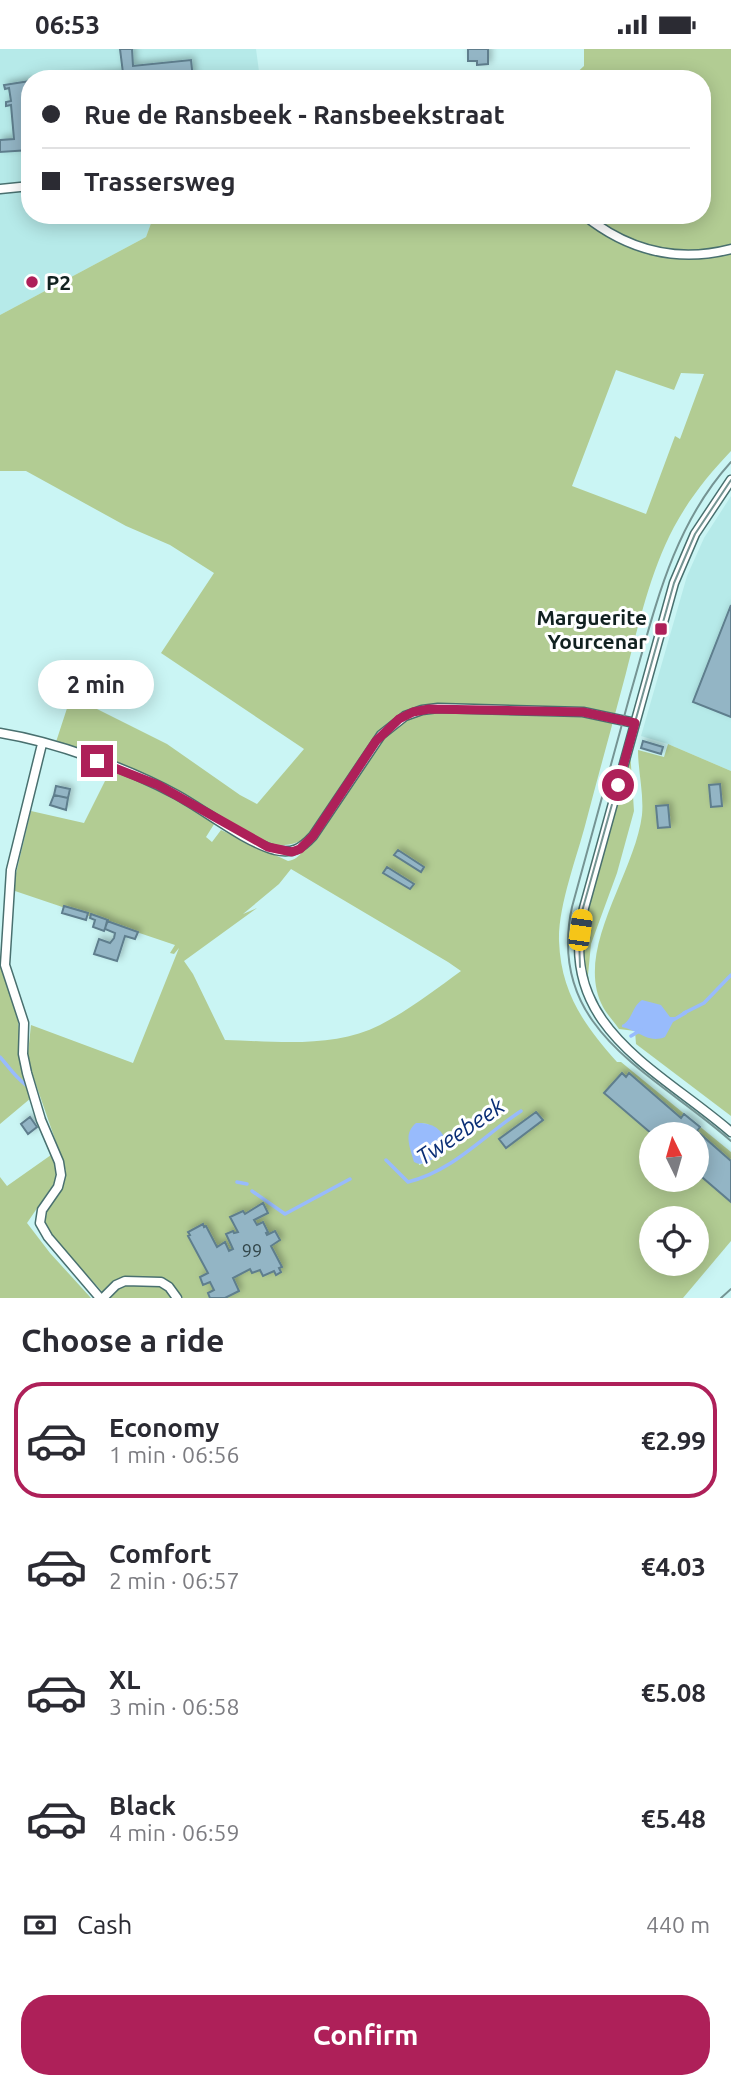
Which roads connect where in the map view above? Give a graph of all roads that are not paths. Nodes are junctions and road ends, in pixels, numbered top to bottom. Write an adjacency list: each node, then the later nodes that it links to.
1 (21, 187): 2 (street)
2 (0, 189)
3 (597, 224): 4 (street)
4 (731, 249)
5 (731, 480): 6 (street)
6 (635, 723): 8 (street); 9 (street)
7 (0, 733): 8 (street)
8 (42, 744): 10 (street)
9 (731, 1132)
10 (102, 1298): 11 (street)
11 (177, 1298)

